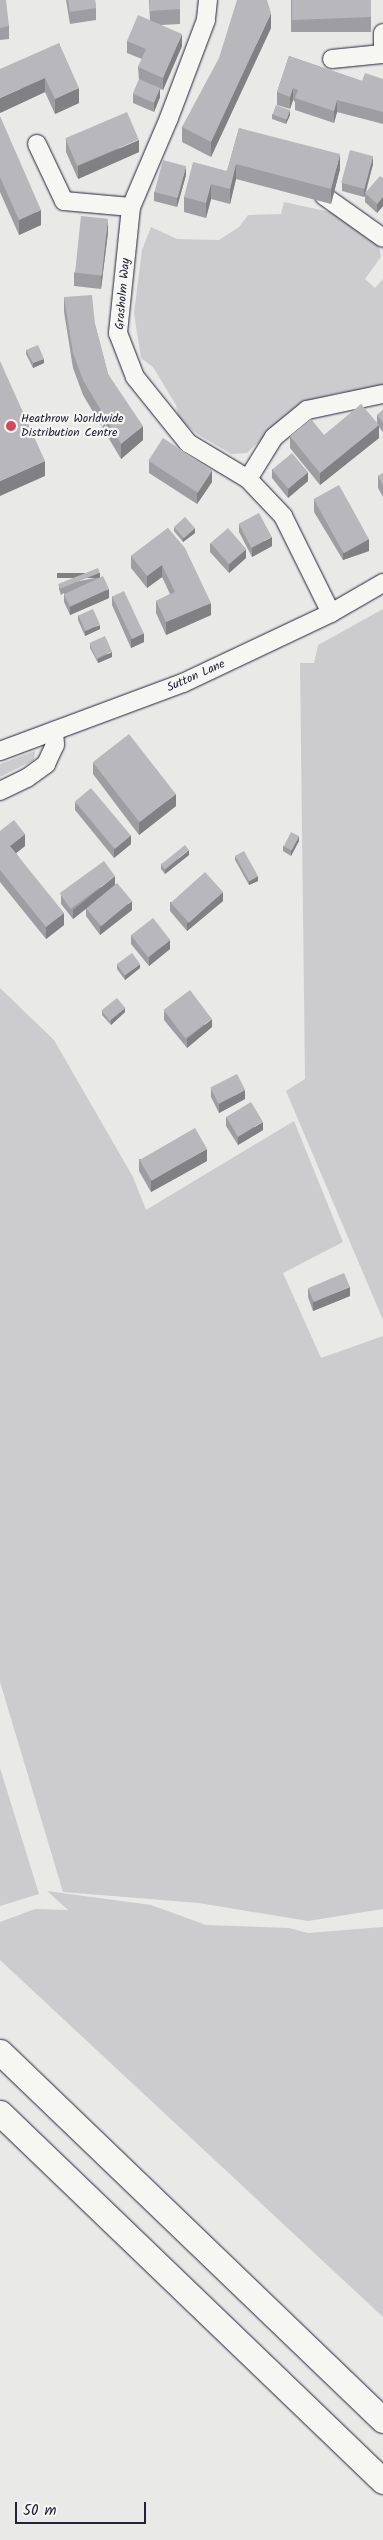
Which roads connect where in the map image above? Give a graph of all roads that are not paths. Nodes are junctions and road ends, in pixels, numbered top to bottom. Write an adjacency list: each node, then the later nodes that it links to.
1 (208, 0): 7 (street, Grasholm Way)
2 (383, 33): 3 (street)
3 (382, 54): 4 (street)
4 (332, 59)
5 (37, 144): 7 (street)
6 (324, 196): 8 (street)
7 (131, 206): 10 (street, Grasholm Way)
8 (383, 238)
9 (383, 394): 10 (street)
10 (248, 479): 12 (street, Grasholm Way)
11 (383, 584): 12 (street, Sutton Lane)
12 (331, 613): 13 (street, Sutton Lane)
13 (54, 731): 14 (street, Sutton Lane); 15 (street)
14 (0, 750)
15 (0, 791)
16 (0, 2052): 18 (highway)
17 (0, 2113): 19 (highway)
18 (383, 2420)
19 (383, 2481)

